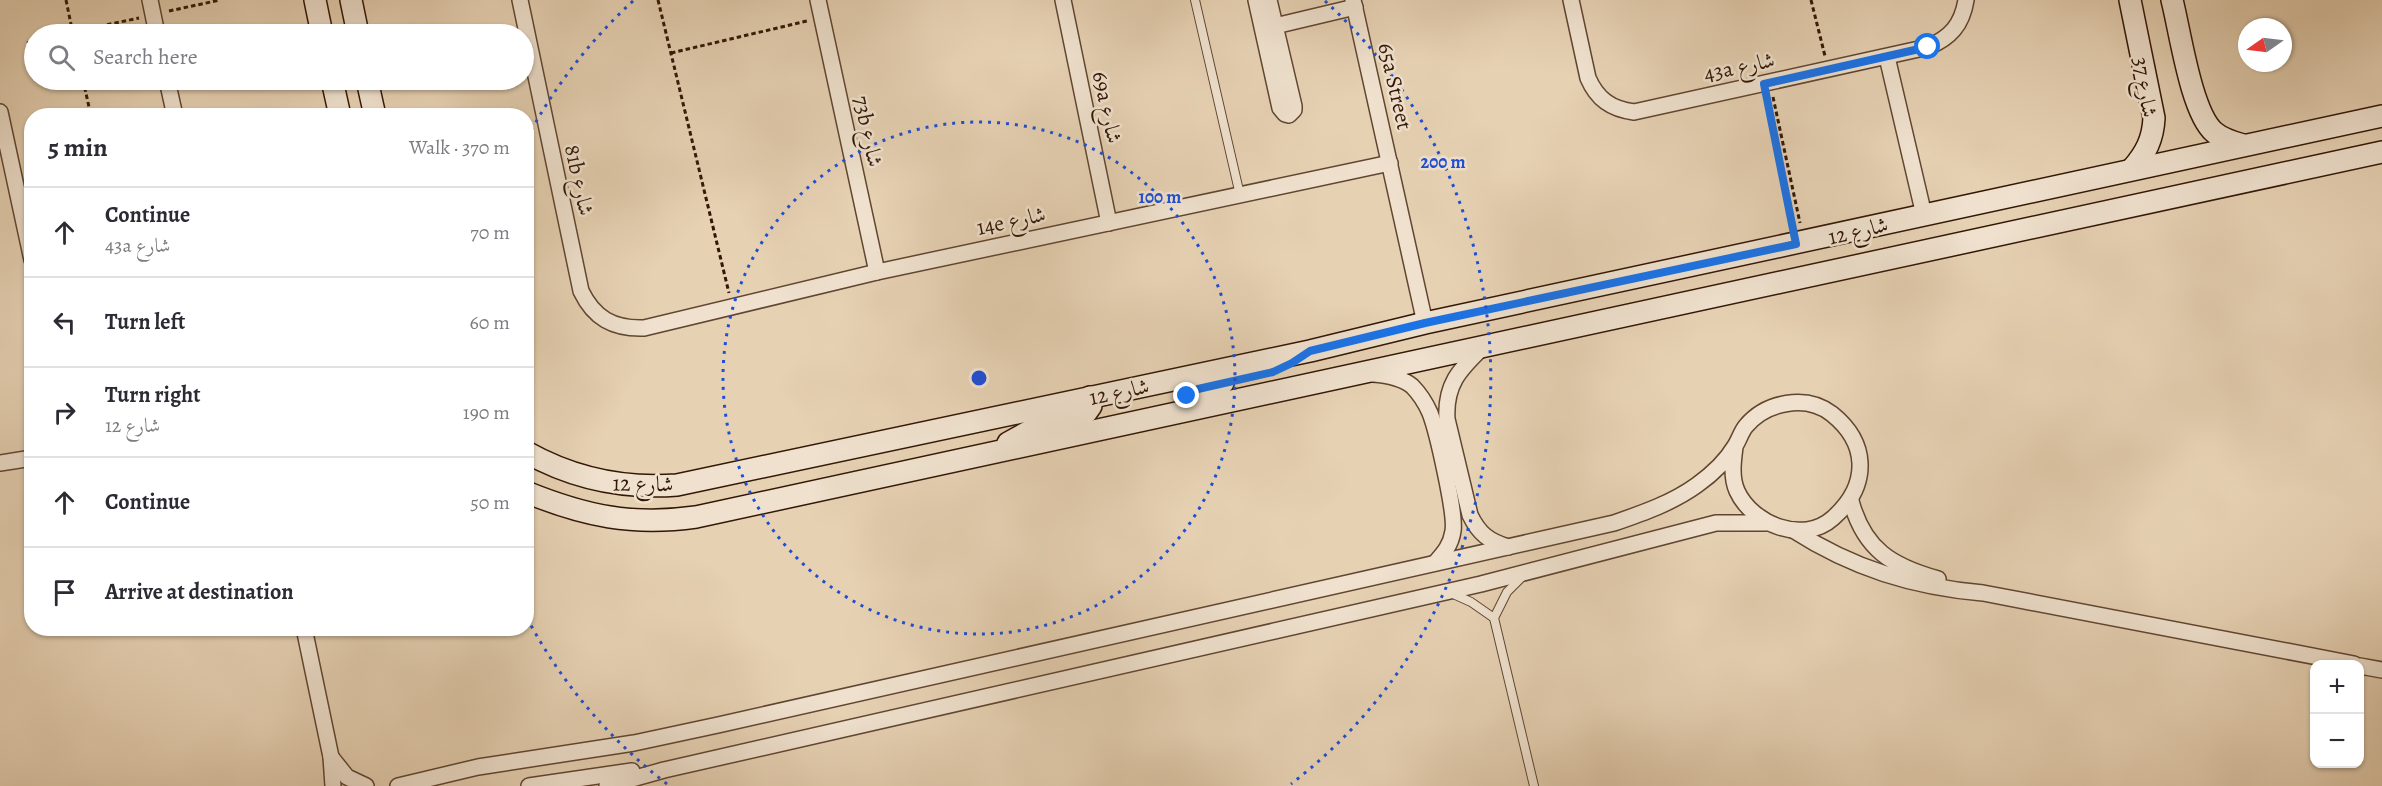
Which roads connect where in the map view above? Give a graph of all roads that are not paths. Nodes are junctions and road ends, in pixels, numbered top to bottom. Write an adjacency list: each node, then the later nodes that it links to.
1 (150, 0): 15 (street)
2 (315, 0): 16 (street)
3 (351, 0): 17 (street)
4 (520, 0): 18 (street, 81b شارع)
5 (818, 0): 38 (street, 73b شارع)
6 (1063, 0): 37 (street, 69a شارع)
7 (1195, 0): 34 (lane)
8 (1256, 0): 19 (street)
9 (1269, 0): 19 (street)
10 (1571, 0): 20 (street, 43a شارع)
11 (1966, 0): 20 (street, 43a شارع)
12 (2130, 0): 33 (street, شارع 37)
13 (2172, 0): 30 (street, شارع 37)
14 (1354, 4): 19 (street); 32 (street, 65a Street)
15 (155, 24)
16 (320, 24)
17 (356, 24)
18 (525, 24)
19 (1275, 26)
20 (1887, 57): 35 (street)
21 (534, 67): 40 (street, 81b شارع)
22 (169, 90): 25 (street)
23 (334, 90): 26 (street)
24 (369, 90): 27 (street)
25 (173, 108)
26 (338, 108)
27 (373, 108)
28 (0, 112): 36 (street)
29 (2382, 116): 30 (street, شارع 12)
30 (2243, 145): 33 (street, شارع 12)
31 (2382, 152): 41 (street, شارع 12)
32 (1390, 163): 34 (street, 14e شارع); 39 (street, 65a Street)
33 (2132, 169): 35 (street, شارع 12)
34 (1240, 195): 37 (street, 14e شارع)
35 (1923, 215): 39 (street, شارع 12)
36 (24, 223)
37 (1109, 223): 38 (street, 14e شارع)
38 (877, 272): 40 (street, 14e شارع)
39 (1425, 323): 42 (street, شارع 12)
40 (644, 328)
41 (1484, 345): 43 (street, شارع 12); 55 (street)
42 (1310, 351): 44 (street, شارع 12); 45 (street)
43 (1358, 373): 45 (street, شارع 12); 56 (street)
44 (1090, 397): 47 (street); 48 (street, شارع 12)
45 (1187, 410): 47 (street, شارع 12)
46 (1735, 447): 52 (street); 53 (street); 55 (street)
47 (999, 451): 51 (street, شارع 12)
48 (534, 456)
49 (24, 460): 50 (street)
50 (0, 464)
51 (534, 495)
52 (1851, 501): 54 (street); 59 (street)
53 (1766, 523): 54 (street); 57 (street)
54 (1793, 530): 59 (street)
55 (1508, 547): 56 (street)
56 (1435, 563): 69 (street)
57 (1528, 572): 58 (street); 60 (lane)
58 (1446, 591): 60 (lane); 66 (street)
59 (1983, 593): 62 (street)
60 (1494, 618): 72 (lane)
61 (306, 636): 65 (street)
62 (2333, 660)
63 (2364, 667): 64 (street)
64 (2382, 670)
65 (331, 757): 67 (street); 68 (street)
66 (664, 770): 70 (street); 71 (street)
67 (333, 786)
68 (366, 786)
69 (398, 786)
70 (528, 786)
71 (607, 786)
72 (1534, 786)

